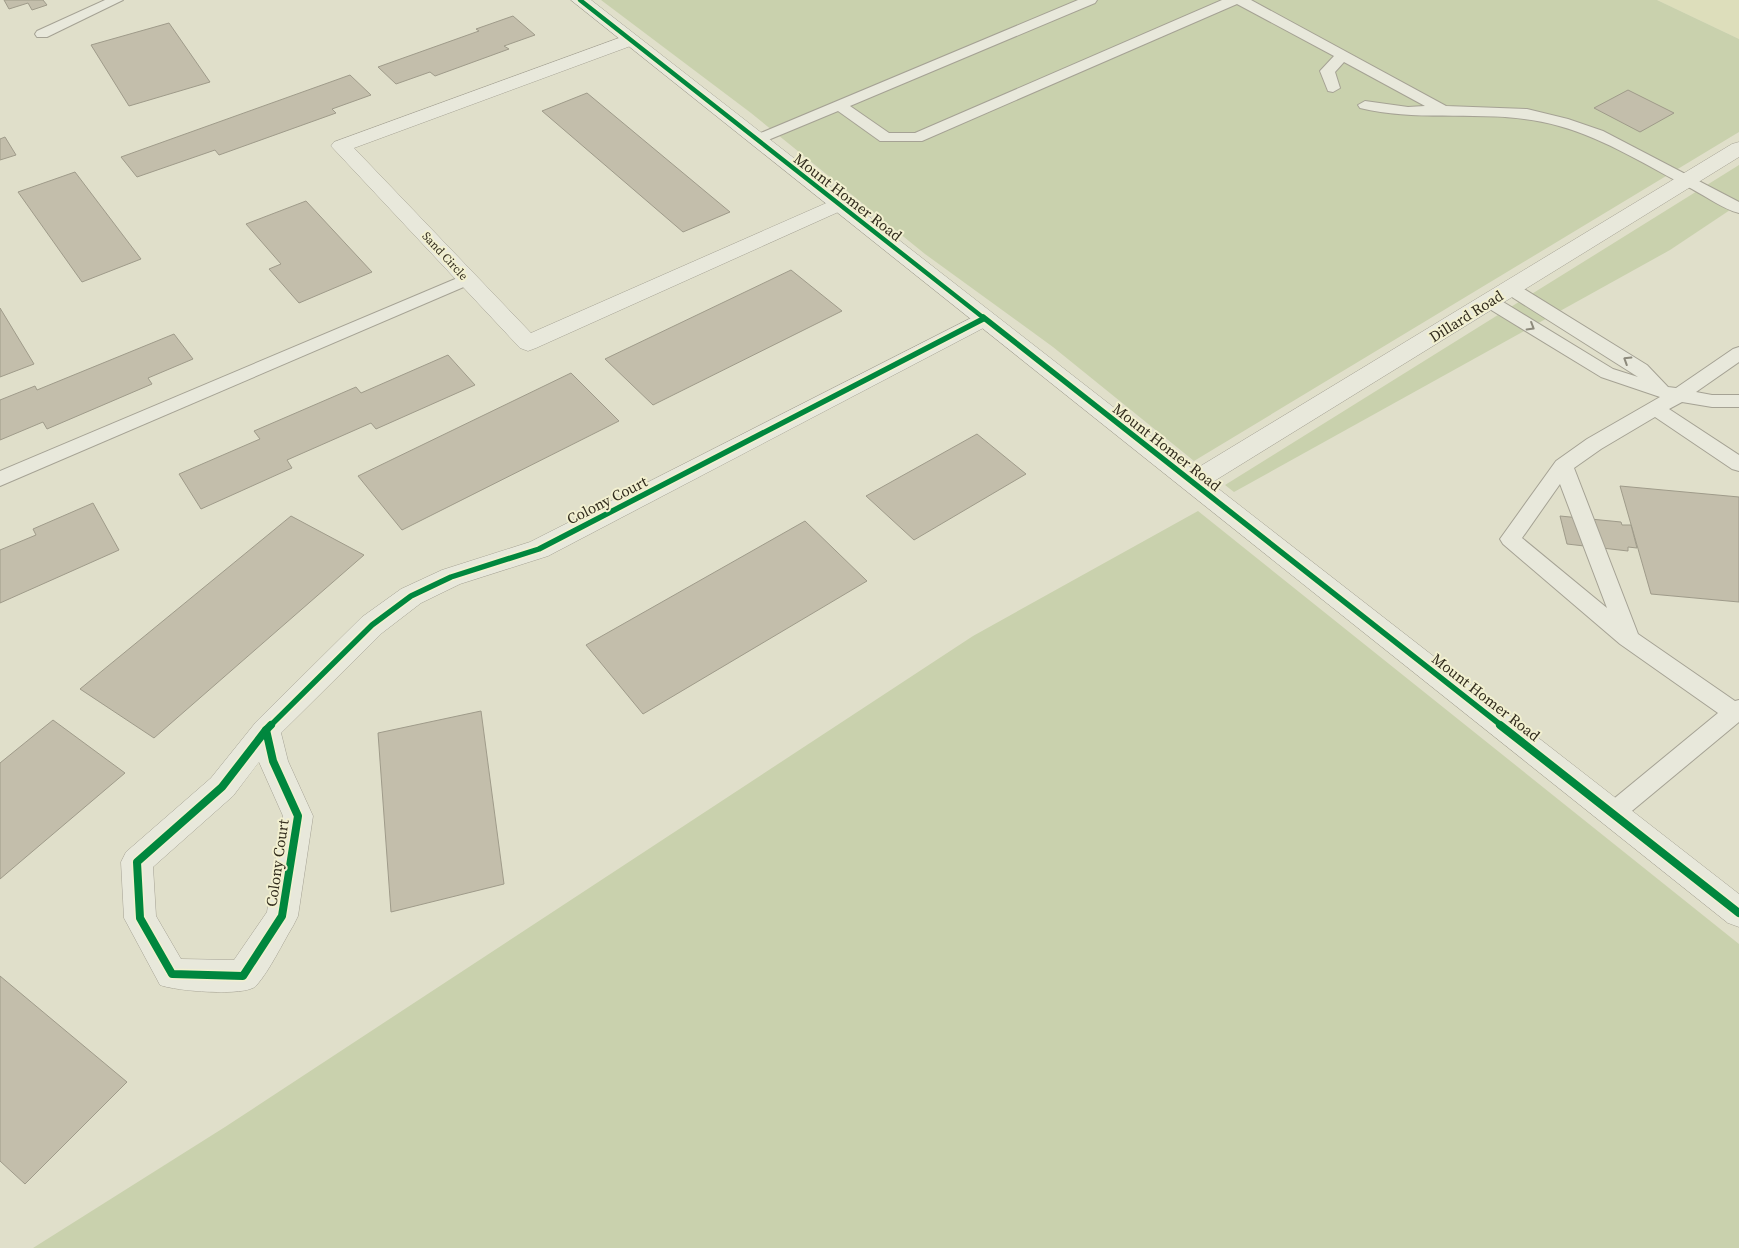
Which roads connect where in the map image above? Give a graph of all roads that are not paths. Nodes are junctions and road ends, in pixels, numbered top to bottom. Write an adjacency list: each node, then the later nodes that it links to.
1 (116, 0): 6 (lane)
2 (580, 0): 7 (street, Mount Homer Road)
3 (1090, 0): 10 (lane)
4 (1234, 0): 10 (lane)
5 (1241, 0): 8 (lane)
6 (42, 34)
7 (630, 40): 13 (street, Mount Homer Road); 18 (street, Sand Circle)
8 (1342, 55): 9 (lane); 12 (lane)
9 (1333, 88)
10 (839, 105): 13 (lane)
11 (1365, 105): 12 (lane)
12 (1443, 110): 15 (lane)
13 (756, 140): 16 (street, Mount Homer Road)
14 (1739, 148): 15 (street, Dillard Road)
15 (1688, 180): 17 (lane); 19 (street, Dillard Road)
16 (838, 206): 18 (street, Sand Circle); 21 (street, Mount Homer Road)
17 (1739, 208)
18 (467, 279): 27 (lane)
19 (1510, 288): 20 (street, Dillard Road); 23 (lane, one-way to 19)
20 (1489, 301): 23 (lane, one-way to 23); 28 (street, Dillard Road)
21 (983, 319): 28 (street, Mount Homer Road); 31 (street, Colony Court)
22 (1739, 353): 23 (lane)
23 (1666, 398): 24 (lane); 25 (lane); 26 (lane)
24 (1739, 400)
25 (1739, 464)
26 (1563, 466): 29 (lane); 29 (lane)
27 (0, 480)
28 (1192, 483): 32 (street, Mount Homer Road)
29 (1628, 638): 30 (lane)
30 (1737, 711): 32 (lane)
31 (266, 730): 31 (street, Colony Court)
32 (1613, 813): 33 (street, Mount Homer Road)
33 (1739, 913)

